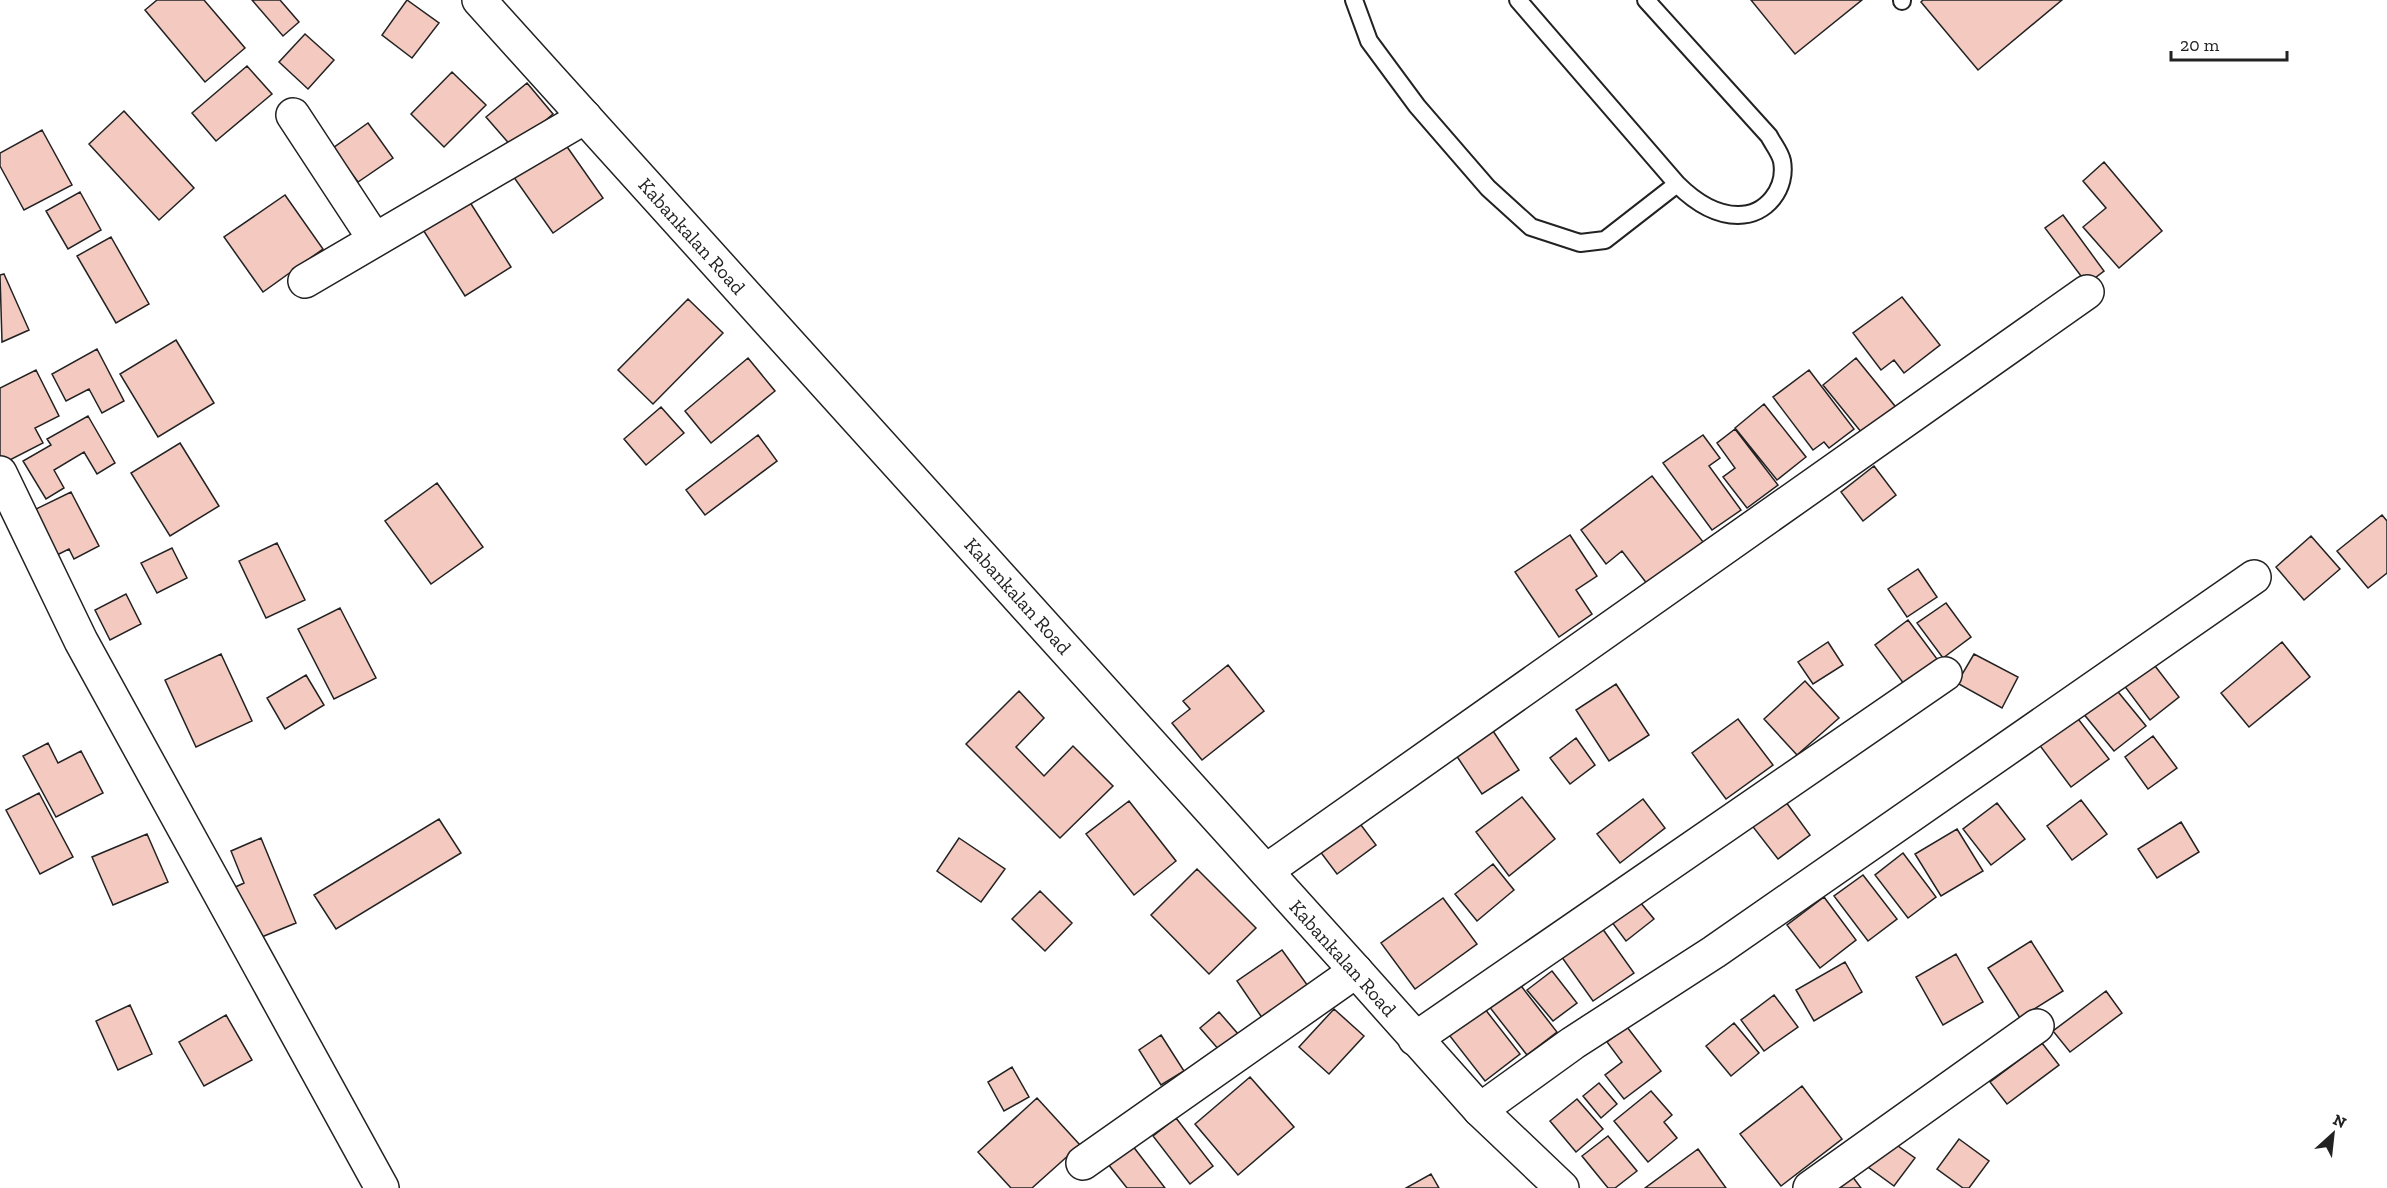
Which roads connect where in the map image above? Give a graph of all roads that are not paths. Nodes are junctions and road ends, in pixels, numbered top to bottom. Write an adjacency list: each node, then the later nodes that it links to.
1 (479, 0): 6 (street, Kabankalan Road)
2 (1354, 0): 7 (lane)
3 (1518, 0): 7 (lane)
4 (1646, 0): 7 (lane)
5 (293, 116): 8 (street)
6 (585, 117): 8 (street); 14 (street, Kabankalan Road)
7 (1677, 184)
8 (375, 240): 9 (street)
9 (305, 281)
10 (2088, 292): 14 (street)
11 (0, 474): 20 (street)
12 (2254, 577): 18 (street)
13 (1945, 674): 17 (street)
14 (1266, 871): 15 (street, Kabankalan Road)
15 (1356, 971): 17 (street, Kabankalan Road); 19 (street)
16 (2037, 1026): 22 (street)
17 (1415, 1039): 18 (street, Kabankalan Road)
18 (1480, 1110): 21 (street, Kabankalan Road)
19 (1083, 1163)
20 (382, 1188)
21 (1562, 1188)
22 (1810, 1188)

